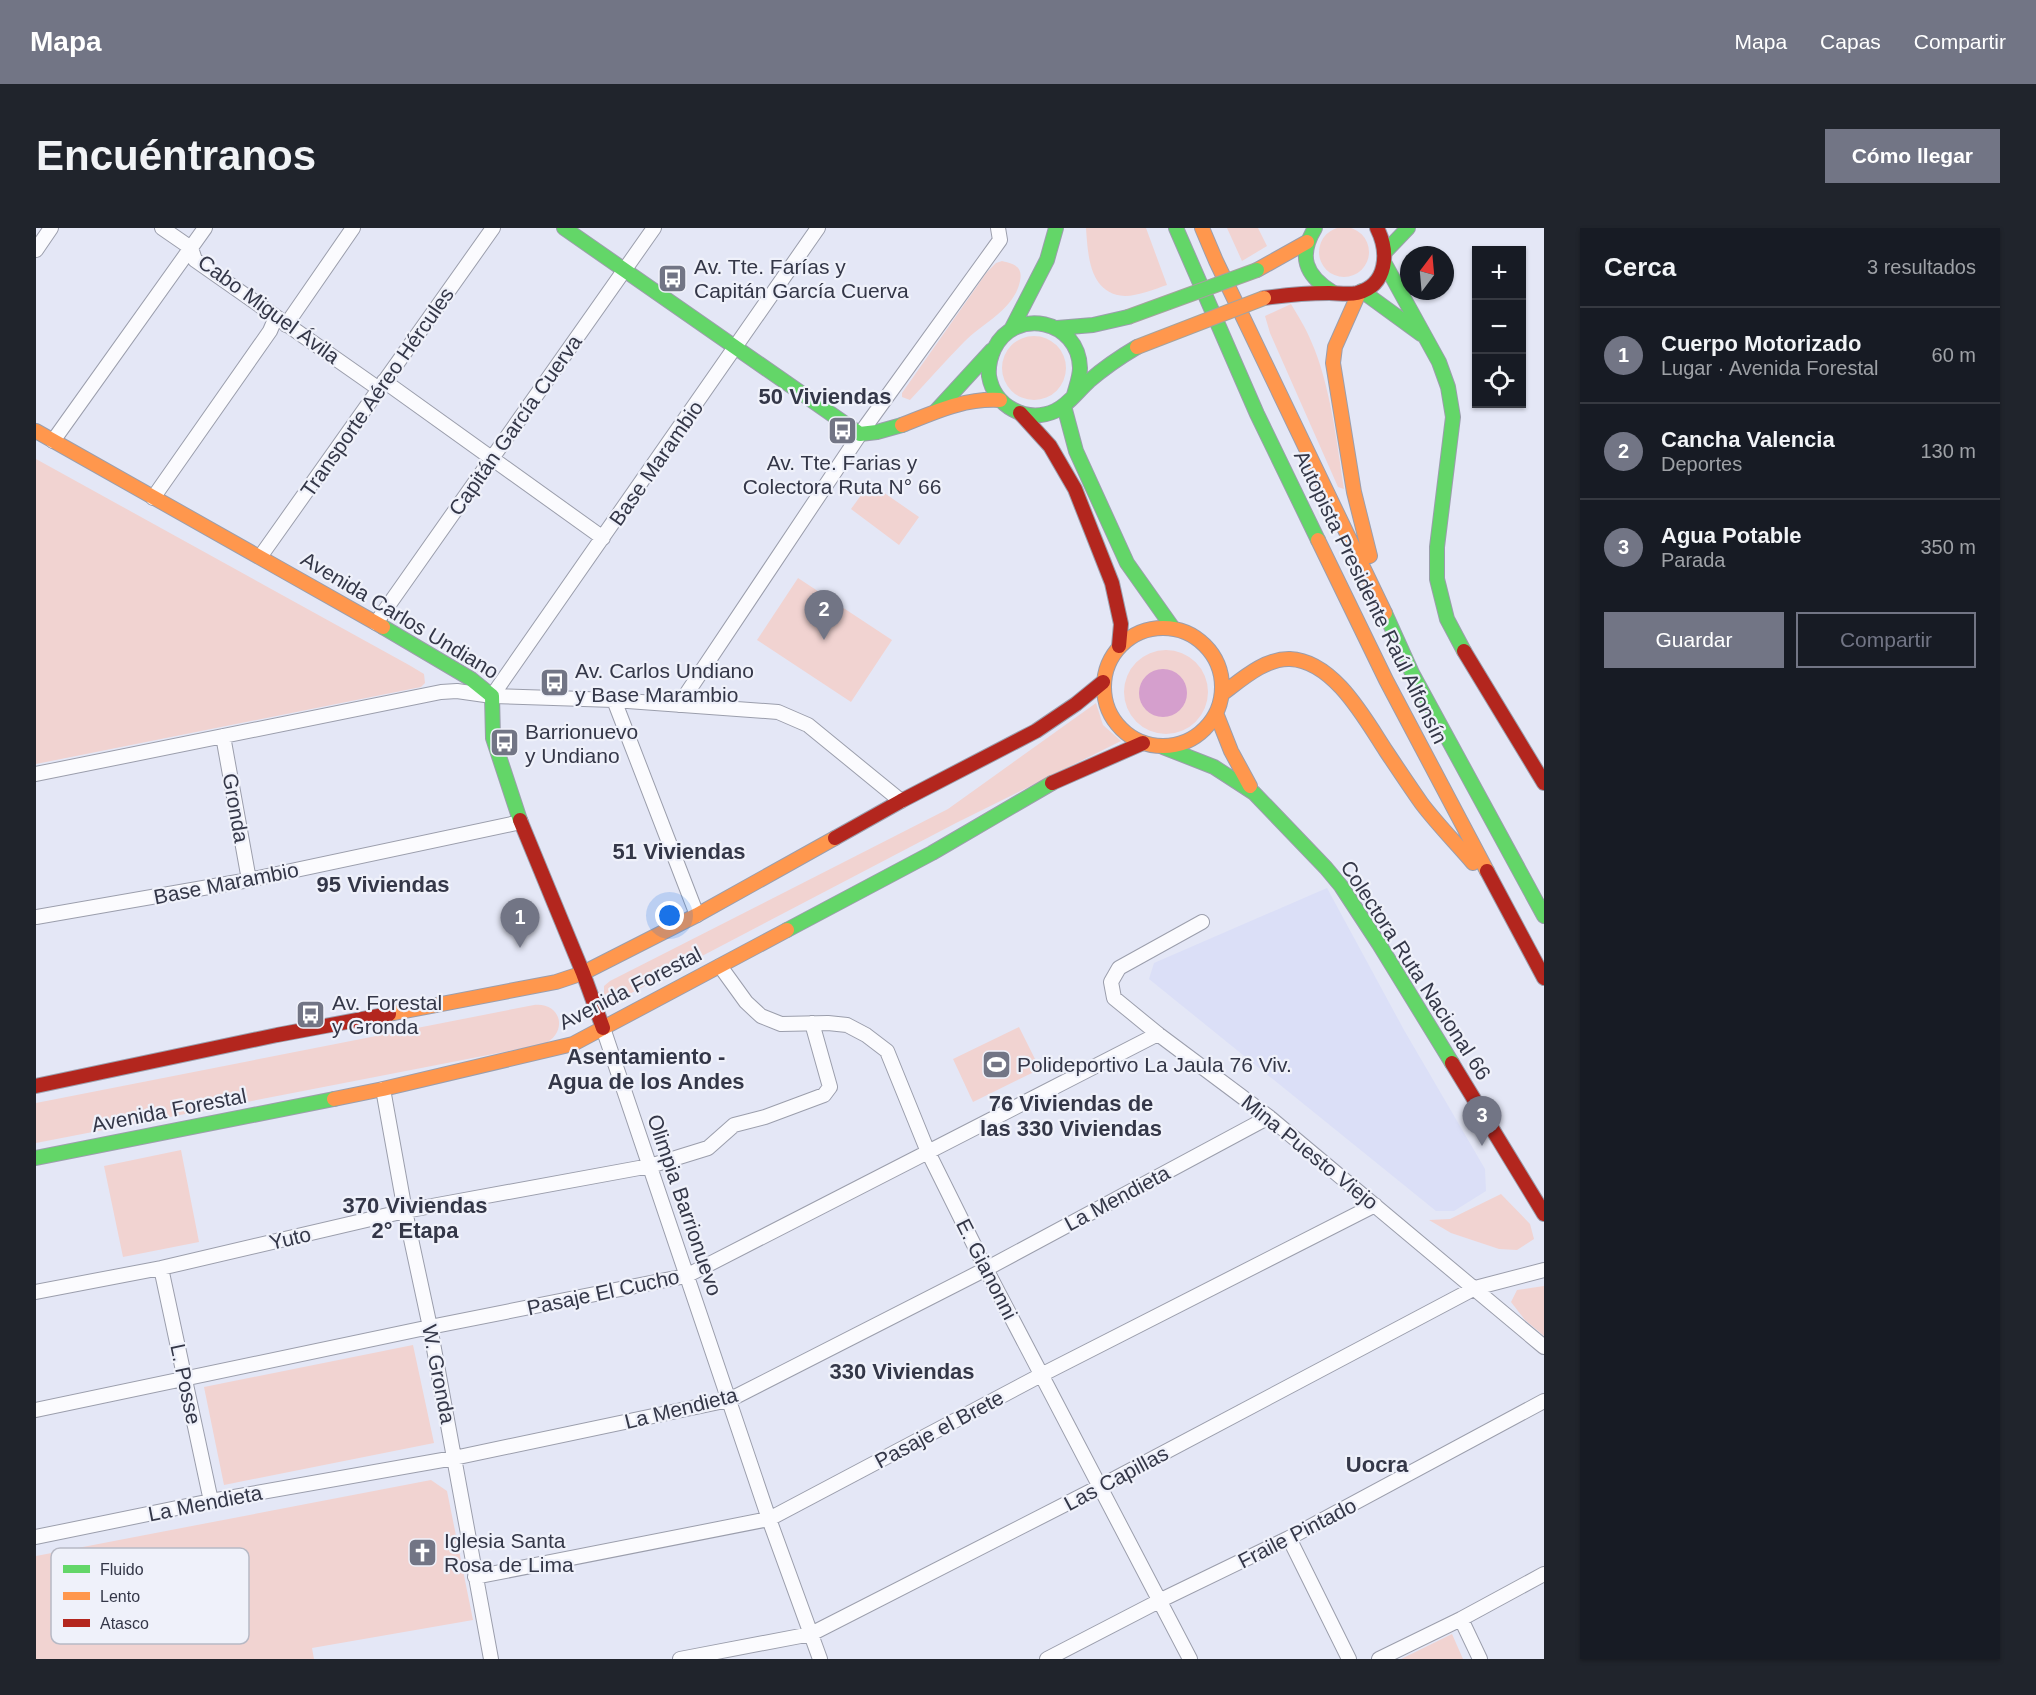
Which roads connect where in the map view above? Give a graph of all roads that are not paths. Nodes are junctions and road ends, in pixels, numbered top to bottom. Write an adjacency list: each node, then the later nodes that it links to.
1 (51, 228): 18 (street)
2 (162, 228): 17 (street, Cabo Miguel Ávila)
3 (206, 228): 17 (street)
4 (353, 228): 23 (street)
5 (493, 228): 29 (street, Transporte Aéreo Hércules)
6 (564, 228): 20 (main road)
7 (654, 228): 20 (street, Capitán García Cuerva)
8 (1056, 228): 24 (main road)
9 (1176, 228): 61 (main road, Autopista Presidente Raúl Alfonsín)
10 (1202, 228): 42 (main road, Autopista Presidente Raúl Alfonsín)
11 (1315, 228): 16 (main road)
12 (1377, 228): 19 (main road)
13 (1408, 228): 19 (main road)
14 (816, 229): 27 (street, Base Marambio)
15 (999, 234): 36 (street)
16 (1307, 242): 21 (main road); 25 (main road, bridge)
17 (191, 248): 23 (street, Cabo Miguel Ávila); 37 (street)
18 (36, 250)
19 (1386, 257): 22 (main road); 26 (main road)
20 (624, 270): 27 (main road); 38 (street, Capitán García Cuerva)
21 (1332, 292): 22 (main road); 30 (main road, bridge)
22 (1360, 292): 26 (main road); 42 (main road)
23 (281, 321): 29 (street, Cabo Miguel Ávila); 39 (street)
24 (1012, 328): 25 (main road); 28 (main road)
25 (1057, 328): 30 (main road)
26 (1425, 337): 56 (main road)
27 (735, 349): 36 (main road); 40 (street, Base Marambio)
28 (992, 350): 31 (main road); 33 (main road)
29 (382, 385): 38 (street, Cabo Miguel Ávila); 41 (street, Transporte Aéreo Hércules)
30 (1074, 395): 32 (main road)
31 (1000, 400): 33 (main road); 34 (main road)
32 (1064, 406): 34 (main road); 44 (main road)
33 (936, 411): 36 (main road)
34 (1020, 413): 45 (main road)
35 (36, 430): 37 (main road, Avenida Carlos Undiano)
36 (860, 434): 50 (street)
37 (53, 441): 39 (main road, Avenida Carlos Undiano)
38 (490, 459): 40 (street, Cabo Miguel Ávila); 43 (street, Capitán García Cuerva)
39 (153, 498): 41 (main road, Avenida Carlos Undiano)
40 (603, 538): 48 (street, Base Marambio)
41 (260, 556): 43 (main road, Avenida Carlos Undiano)
42 (1382, 605): 63 (main road, Autopista Presidente Raúl Alfonsín)
43 (376, 623): 48 (main road, Avenida Carlos Undiano)
44 (1173, 628): 45 (main road); 47 (main road)
45 (1119, 646): 46 (main road)
46 (1103, 682): 53 (main road); 58 (main road, Avenida Forestal)
47 (1222, 694): 51 (main road); 61 (main road)
48 (492, 696): 49 (street, Avenida Carlos Undiano); 52 (street); 59 (main road, Olimpia Barrionuevo)
49 (614, 700): 50 (street, Avenida Carlos Undiano); 62 (street)
50 (679, 705): 58 (street, Avenida Carlos Undiano)
51 (1216, 713): 54 (main road); 57 (main road)
52 (223, 736): 55 (street); 60 (street, Gronda)
53 (1143, 743): 54 (main road); 66 (main road, Avenida Forestal)
54 (1163, 747): 57 (main road)
55 (36, 774)
56 (1544, 783)
57 (1254, 793): 80 (main road, Colectora Ruta Nacional 66)
58 (902, 801): 62 (main road, Avenida Forestal)
59 (521, 822): 60 (street, Base Marambio); 67 (main road, Olimpia Barrionuevo)
60 (249, 879): 64 (street, Base Marambio)
61 (1499, 891): 68 (main road, Autopista Presidente Raúl Alfonsín)
62 (697, 915): 67 (main road, Avenida Forestal)
63 (1544, 916)
64 (36, 917)
65 (1202, 922): 71 (street, Mina Puesto Viejo)
66 (720, 966): 69 (street, E. Gianonni); 70 (main road, Avenida Forestal)
67 (583, 973): 70 (main road, Olimpia Barrionuevo); 72 (main road, Avenida Forestal)
68 (1544, 978)
69 (812, 1023): 75 (street, E. Gianonni); 77 (street, Yuto)
70 (603, 1028): 73 (main road, Avenida Forestal); 77 (street, Olimpia Barrionuevo)
71 (1158, 1034): 74 (street, Mina Puesto Viejo); 75 (street, Pasaje El Cucho)
72 (36, 1086)
73 (383, 1089): 76 (main road, Avenida Forestal); 79 (street, W. Gronda)
74 (1269, 1117): 78 (street, Mina Puesto Viejo); 82 (street, La Mendieta)
75 (928, 1152): 82 (street, E. Gianonni); 84 (street, Pasaje El Cucho)
76 (36, 1158)
77 (650, 1166): 79 (street, Yuto); 84 (street, Olimpia Barrionuevo)
78 (1375, 1205): 85 (street, Mina Puesto Viejo); 89 (street, Pasaje el Brete)
79 (405, 1211): 81 (street, Yuto); 87 (street, W. Gronda)
80 (1544, 1214)
81 (161, 1268): 86 (street, Yuto); 90 (street, L. Posse)
82 (986, 1269): 89 (street, E. Gianonni); 91 (street, La Mendieta)
83 (1544, 1270): 85 (street, Las Capillas)
84 (686, 1276): 87 (street, Pasaje El Cucho); 91 (street, Olimpia Barrionuevo)
85 (1475, 1288): 88 (street, Mina Puesto Viejo); 95 (street, Las Capillas)
86 (36, 1292)
87 (430, 1328): 90 (street, Pasaje El Cucho); 94 (street, W. Gronda)
88 (1544, 1347)
89 (1043, 1374): 95 (street, E. Gianonni); 97 (street, Pasaje el Brete)
90 (186, 1380): 93 (street, Pasaje El Cucho); 96 (street, L. Posse)
91 (729, 1400): 94 (street, La Mendieta); 97 (street, Olimpia Barrionuevo)
92 (1544, 1401): 99 (street, Fraile Pintado)
93 (36, 1410)
94 (454, 1458): 96 (street, La Mendieta); 101 (street, W. Gronda)
95 (1101, 1486): 102 (street, E. Gianonni); 104 (street, Las Capillas)
96 (211, 1502): 98 (street, La Mendieta)
97 (769, 1519): 101 (street, Pasaje el Brete); 104 (street, Olimpia Barrionuevo)
98 (36, 1537)
99 (1289, 1539): 102 (street, Fraile Pintado); 110 (street)
100 (1544, 1574): 103 (street)
101 (475, 1577): 105 (street, W. Gronda)
102 (1161, 1600): 108 (street, Fraile Pintado); 109 (street, E. Gianonni)
103 (1461, 1619): 111 (street); 112 (street)
104 (811, 1634): 106 (street, Las Capillas); 107 (street, Olimpia Barrionuevo)
105 (491, 1659)
106 (680, 1659)
107 (820, 1659)
108 (1047, 1659)
109 (1190, 1659)
110 (1349, 1659)
111 (1379, 1659)
112 (1480, 1659)

